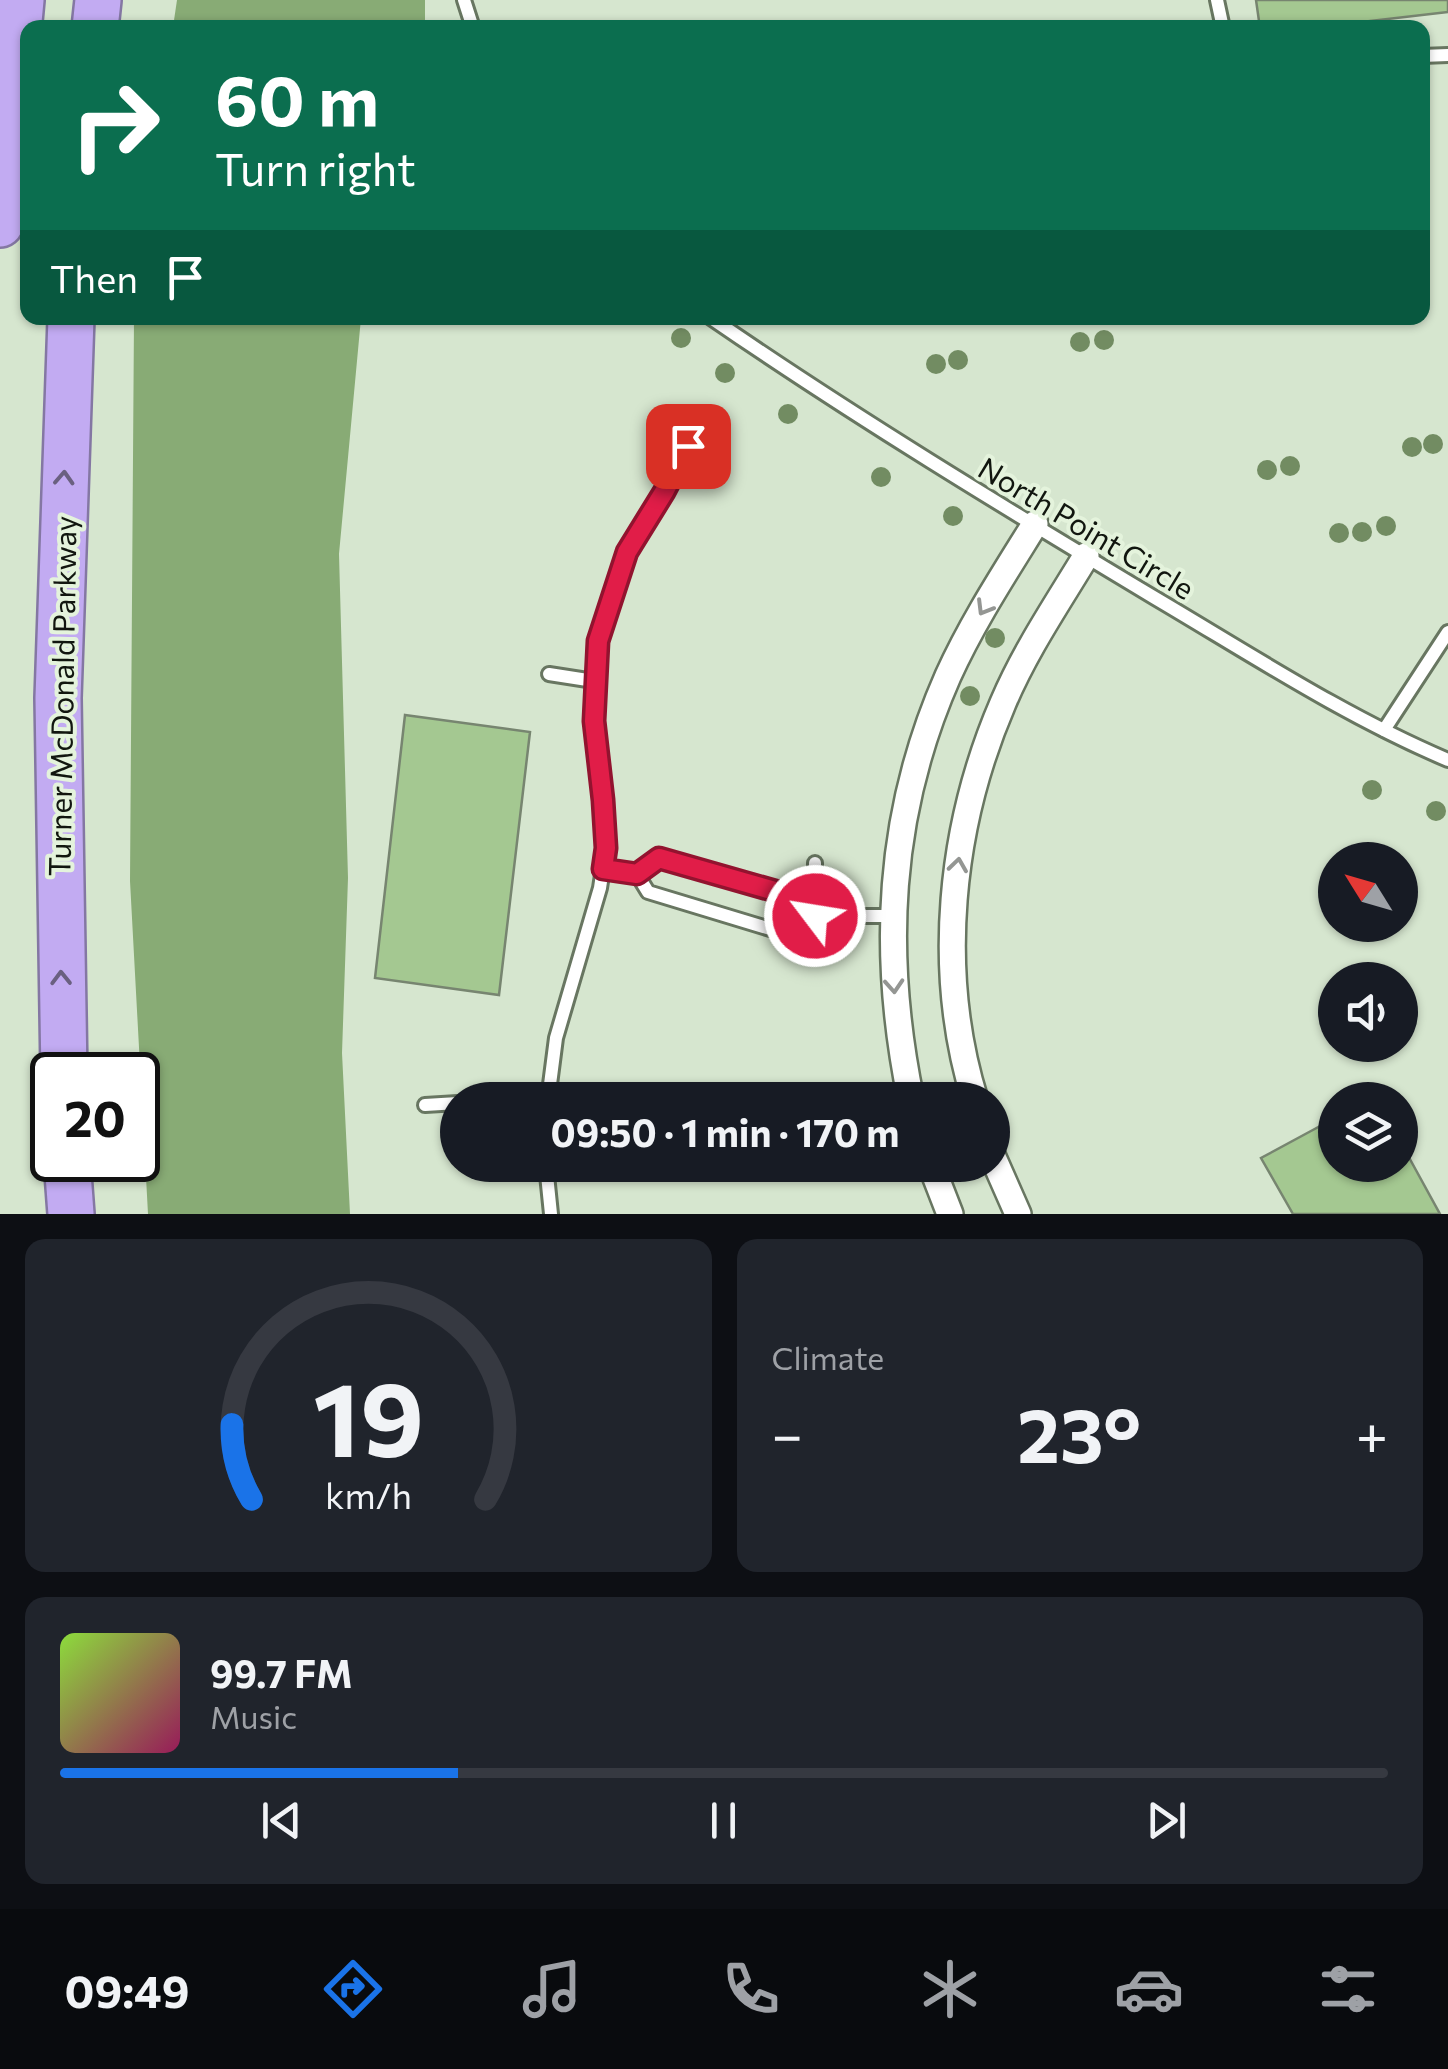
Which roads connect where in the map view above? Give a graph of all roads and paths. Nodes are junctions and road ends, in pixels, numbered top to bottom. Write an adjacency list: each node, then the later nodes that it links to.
1 (20, 0): 2 (highway)
2 (0, 224)
3 (71, 325): 18 (highway, Turner McDonald Parkway, one-way to 3)
4 (722, 325): 6 (lane, North Point Circle)
5 (700, 429): 10 (lane)
6 (1035, 524): 7 (lane, North Point Circle); 17 (street, one-way to 17)
7 (1086, 556): 11 (lane, North Point Circle); 21 (street, one-way to 7)
8 (1448, 632): 11 (lane)
9 (549, 674): 10 (lane)
10 (594, 681): 14 (lane)
11 (1384, 730): 12 (lane, North Point Circle)
12 (1448, 760)
13 (815, 863): 16 (lane)
14 (603, 869): 15 (lane); 19 (lane)
15 (637, 874): 16 (lane); 16 (lane)
16 (815, 916): 17 (lane)
17 (892, 916): 20 (street, one-way to 20)
18 (64, 1052)
19 (550, 1082)
20 (909, 1082)
21 (970, 1082)
22 (440, 1104): 23 (lane)
23 (425, 1105)
24 (69, 1182): 28 (highway)
25 (548, 1182): 29 (lane)
26 (938, 1182): 30 (street)
27 (1004, 1182): 31 (street)
28 (71, 1214)
29 (551, 1214)
30 (950, 1214)
31 (1018, 1214)

